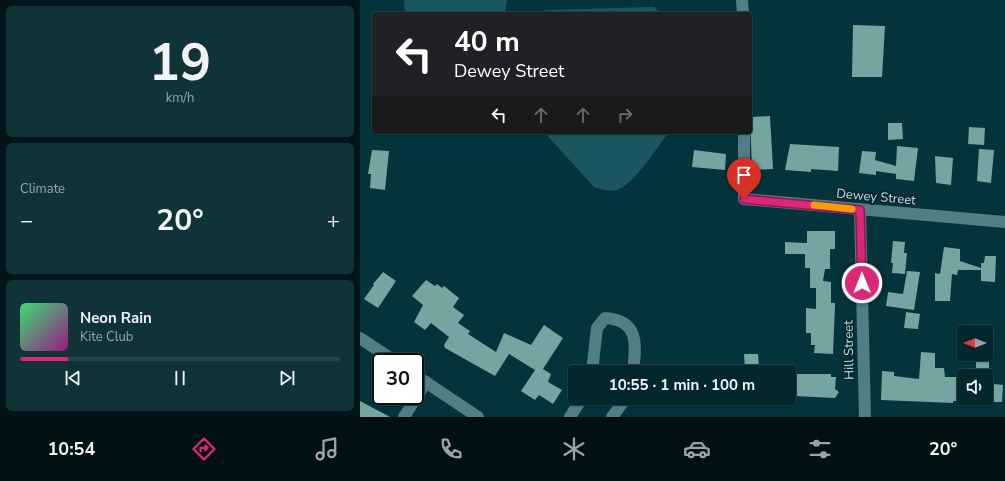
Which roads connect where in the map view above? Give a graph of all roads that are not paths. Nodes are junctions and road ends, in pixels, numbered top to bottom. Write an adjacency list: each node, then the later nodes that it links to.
1 (742, 0): 2 (street)
2 (743, 12)
3 (744, 134): 4 (street, Dewey Street)
4 (860, 210): 5 (street, Dewey Street); 17 (street, Hill Street)
5 (1005, 222)
6 (360, 338): 7 (street)
7 (382, 353)
8 (593, 365): 9 (street)
9 (633, 365)
10 (426, 382): 13 (street); 14 (street)
11 (578, 405): 15 (street)
12 (621, 405): 16 (street)
13 (404, 417)
14 (478, 417)
15 (570, 417)
16 (612, 417)
17 (865, 417)

